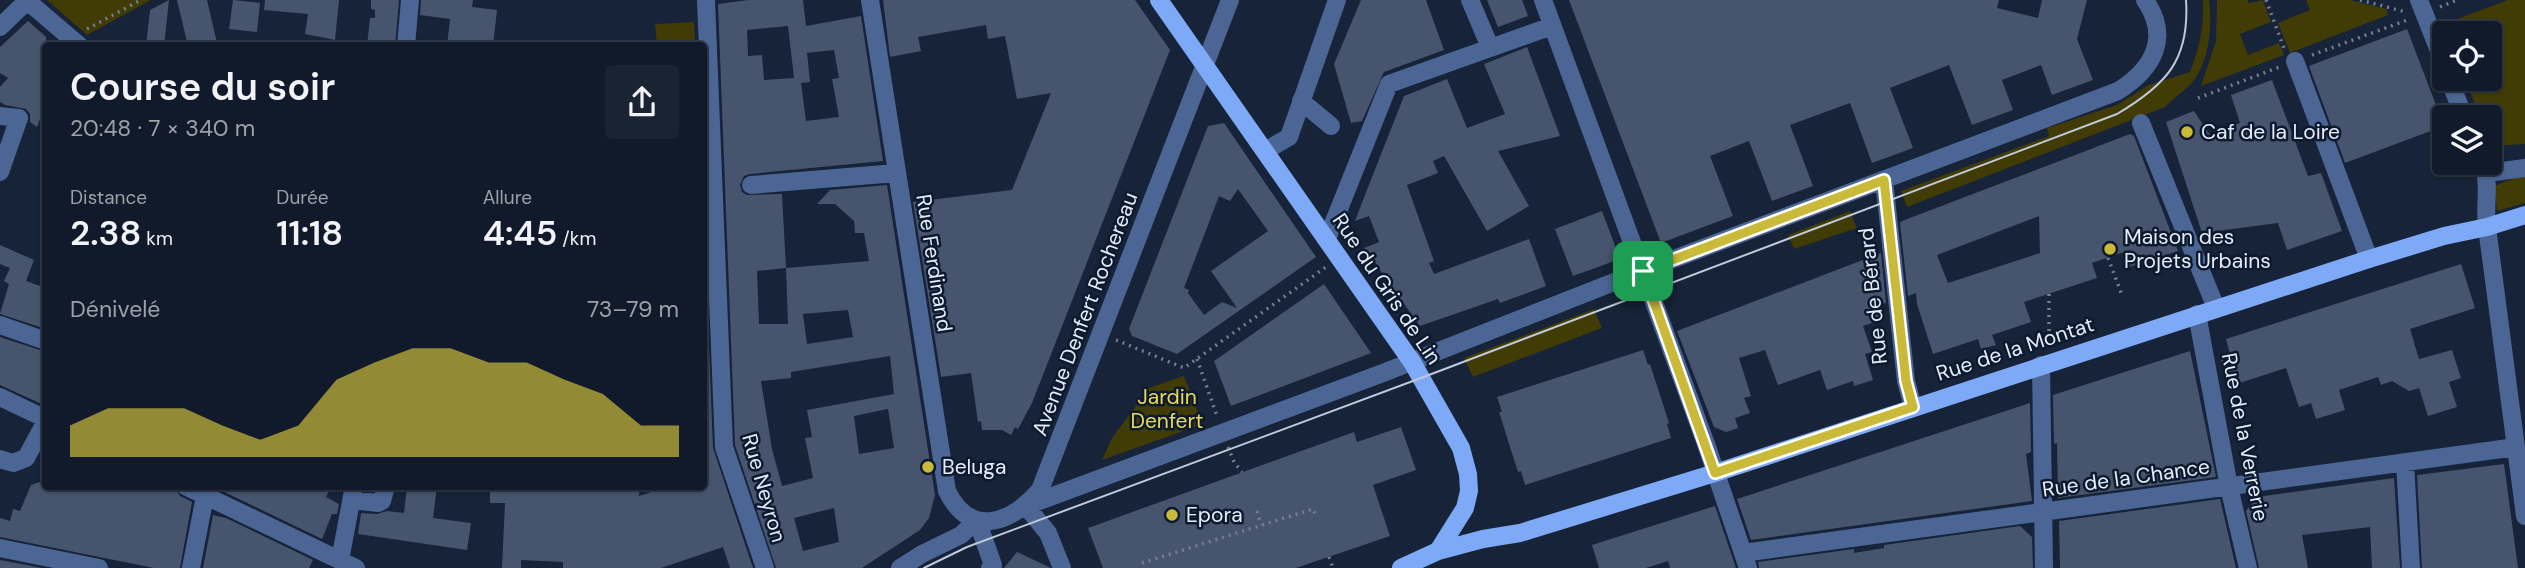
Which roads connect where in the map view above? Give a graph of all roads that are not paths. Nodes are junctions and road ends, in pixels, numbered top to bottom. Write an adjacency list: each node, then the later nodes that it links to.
1 (410, 0): 16 (street)
2 (706, 0): 17 (street, Rue Neyron)
3 (870, 0): 30 (street, Rue Ferdinand)
4 (1160, 0): 20 (main road, Rue du Gris de Lin)
5 (1230, 0): 20 (street, Avenue Denfert Rochereau)
6 (1337, 0): 22 (street)
7 (1470, 0): 18 (street)
8 (1543, 0): 12 (street)
9 (2145, 0): 32 (street)
10 (26, 1): 13 (street); 14 (street)
11 (2417, 9): 15 (street)
12 (1552, 26): 18 (street); 39 (street)
13 (0, 27)
14 (83, 37)
15 (2432, 40)
16 (406, 42)
17 (706, 42)
18 (1490, 47): 37 (street)
19 (2292, 62): 38 (street)
20 (1206, 66): 26 (main road, Rue du Gris de Lin); 59 (street, Avenue Denfert Rochereau)
21 (707, 94): 34 (street, Rue Neyron)
22 (1301, 101): 25 (street); 26 (street)
23 (0, 116): 29 (street)
24 (2141, 122): 40 (street)
25 (1331, 126)
26 (1265, 151): 37 (main road, Rue du Gris de Lin)
27 (2502, 168): 28 (street)
28 (2525, 168)
29 (0, 172)
30 (896, 173): 33 (street); 62 (street, Rue Ferdinand)
31 (2485, 175): 36 (street)
32 (1884, 180): 39 (street); 47 (street, Rue de Bérard)
33 (751, 185)
34 (708, 188): 69 (street, Rue Neyron)
35 (2525, 215): 36 (main road, Rue de la Montat)
36 (2487, 227): 38 (main road, Rue de la Montat); 50 (street)
37 (1326, 239): 44 (main road, Rue du Gris de Lin)
38 (2369, 259): 40 (main road, Rue de la Montat)
39 (1643, 271): 44 (street); 53 (street)
40 (2216, 308): 41 (main road, Rue de la Montat)
41 (2197, 314): 45 (main road, Rue de la Montat); 54 (street, Rue de la Verrerie)
42 (0, 325): 43 (street)
43 (42, 340)
44 (1412, 362): 59 (street); 64 (main road, Rue du Gris de Lin)
45 (2041, 365): 47 (main road, Rue de la Montat); 60 (street)
46 (0, 397): 48 (street)
47 (1913, 407): 53 (main road, Rue de la Montat)
48 (42, 418)
49 (42, 428): 51 (street)
50 (2520, 456): 52 (street, Rue de la Chance); 61 (street)
51 (0, 459)
52 (2405, 463): 54 (street, Rue de la Chance); 76 (street)
53 (1715, 473): 64 (main road, Rue de la Montat); 65 (street)
54 (2229, 487): 60 (street, Rue de la Chance); 75 (street, Rue de la Verrerie)
55 (193, 490): 58 (street)
56 (385, 490): 57 (street)
57 (353, 493): 66 (street)
58 (205, 496): 66 (street); 68 (street)
59 (1026, 506): 62 (street); 72 (street)
60 (2043, 512): 65 (street, Rue de la Chance); 74 (street)
61 (2525, 516)
62 (977, 520): 70 (street); 71 (street)
63 (0, 548): 67 (street)
64 (1435, 560): 73 (main road, Rue de la Montat)
65 (1745, 561)
66 (348, 564)
67 (99, 568)
68 (191, 568)
69 (765, 568)
70 (900, 568)
71 (990, 568)
72 (1062, 568)
73 (1401, 568)
74 (2044, 568)
75 (2248, 568)
76 (2411, 568)

